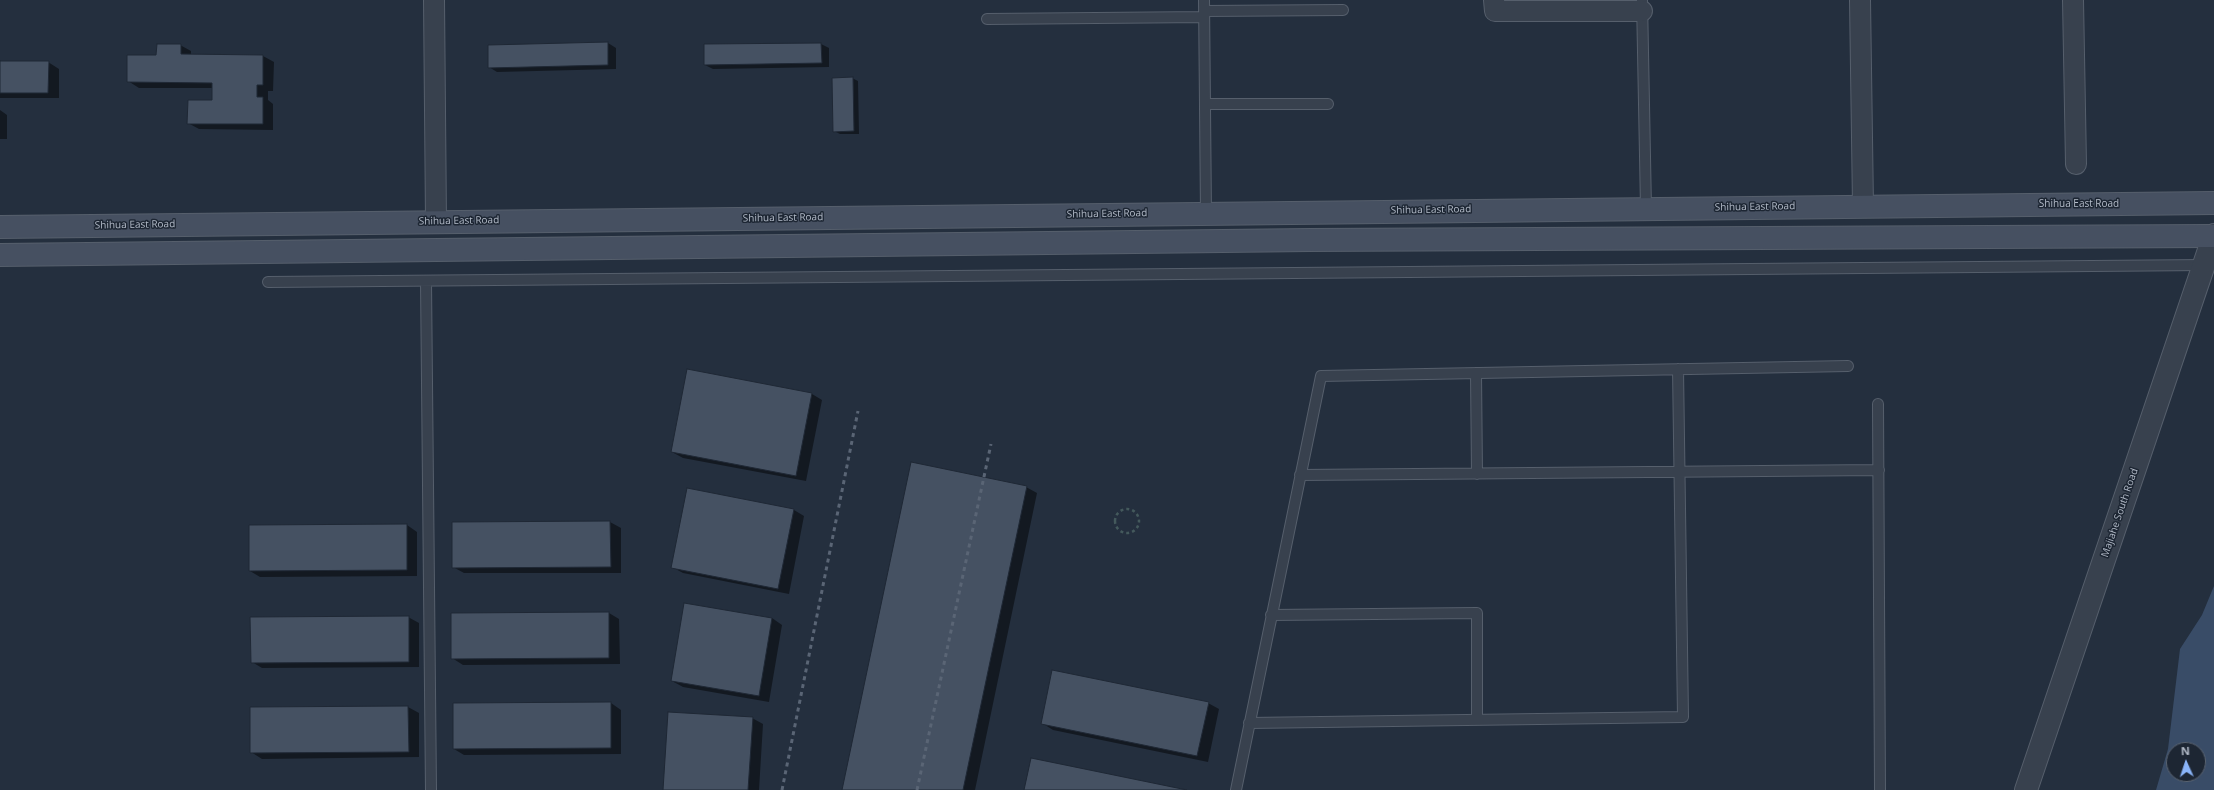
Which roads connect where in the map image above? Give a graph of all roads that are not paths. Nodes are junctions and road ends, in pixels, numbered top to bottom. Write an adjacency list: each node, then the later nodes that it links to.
1 (434, 0): 17 (street)
2 (1204, 0): 8 (lane)
3 (1494, 0): 6 (street)
4 (1860, 0): 14 (street)
5 (2073, 0): 12 (street)
6 (1642, 5): 15 (lane)
7 (1343, 10): 8 (lane)
8 (1204, 14): 9 (lane); 10 (lane)
9 (987, 19)
10 (1205, 104): 11 (lane); 16 (lane)
11 (1328, 104)
12 (2076, 164)
13 (2214, 203): 14 (main road, Shihua East Road)
14 (1863, 206): 15 (main road, Shihua East Road)
15 (1646, 208): 16 (main road, Shihua East Road)
16 (1206, 213): 17 (main road, Shihua East Road)
17 (436, 221): 18 (main road, Shihua East Road)
18 (0, 227)
19 (2214, 236): 20 (main road); 21 (street, Majiahe South Road)
20 (0, 255)
21 (2209, 265): 22 (lane); 38 (street, Majiahe South Road)
22 (426, 281): 23 (lane); 35 (lane)
23 (268, 282)
24 (1848, 366): 25 (lane)
25 (1678, 369): 26 (lane); 29 (lane)
26 (1476, 373): 30 (lane); 31 (lane)
27 (1878, 404): 28 (lane)
28 (1878, 470): 29 (lane); 37 (lane)
29 (1679, 472): 30 (lane); 33 (lane)
30 (1477, 474): 31 (lane)
31 (1300, 475): 32 (lane)
32 (1271, 615): 33 (lane); 34 (lane)
33 (1477, 720): 34 (lane)
34 (1249, 723): 36 (lane)
35 (431, 790)
36 (1236, 790)
37 (1880, 790)
38 (2026, 790)

